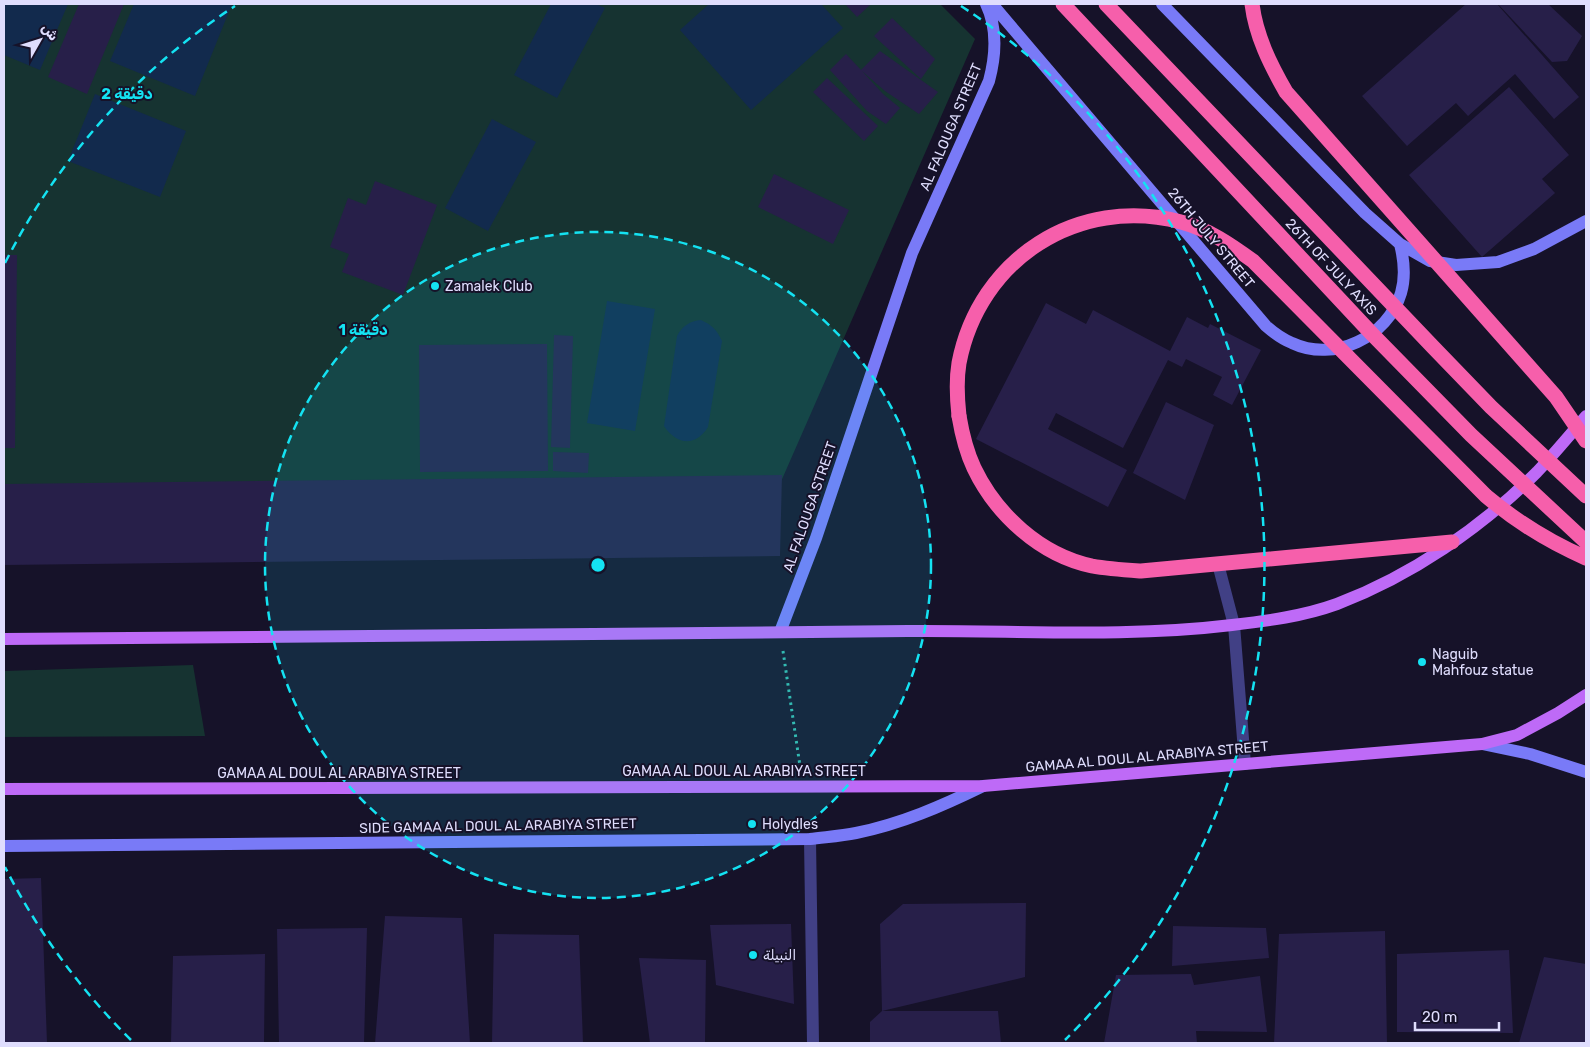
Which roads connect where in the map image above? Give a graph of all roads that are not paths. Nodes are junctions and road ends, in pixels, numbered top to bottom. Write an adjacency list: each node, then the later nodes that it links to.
1 (986, 4): 17 (street, AL FALOUGA STREET)
2 (992, 4): 8 (street, 26TH JULY STREET)
3 (1063, 4): 13 (highway, 26TH OF JULY AXIS, bridge)
4 (1106, 4): 11 (highway, 26TH OF JULY AXIS, bridge)
5 (1162, 4): 8 (street)
6 (1252, 4): 10 (highway, bridge)
7 (1586, 221): 8 (street)
8 (1400, 244)
9 (1586, 416): 12 (main road)
10 (1586, 441)
11 (1586, 496)
12 (1452, 542): 15 (highway); 16 (main road)
13 (1586, 542)
14 (1586, 558): 15 (highway, bridge)
15 (1218, 564): 16 (street)
16 (1234, 625): 17 (main road); 21 (street)
17 (780, 632): 18 (main road)
18 (4, 640)
19 (1586, 695): 20 (main road, GAMAA AL DOUL AL ARABIYA STREET)
20 (1482, 744): 21 (main road, GAMAA AL DOUL AL ARABIYA STREET); 22 (street)
21 (1245, 764): 23 (main road, GAMAA AL DOUL AL ARABIYA STREET)
22 (1586, 772)
23 (983, 786): 24 (main road, GAMAA AL DOUL AL ARABIYA STREET); 25 (street, SIDE GAMAA AL DOUL AL ARABIYA STREET)
24 (4, 789)
25 (810, 839): 26 (street, SIDE GAMAA AL DOUL AL ARABIYA STREET); 27 (street)
26 (4, 846)
27 (813, 1043)

